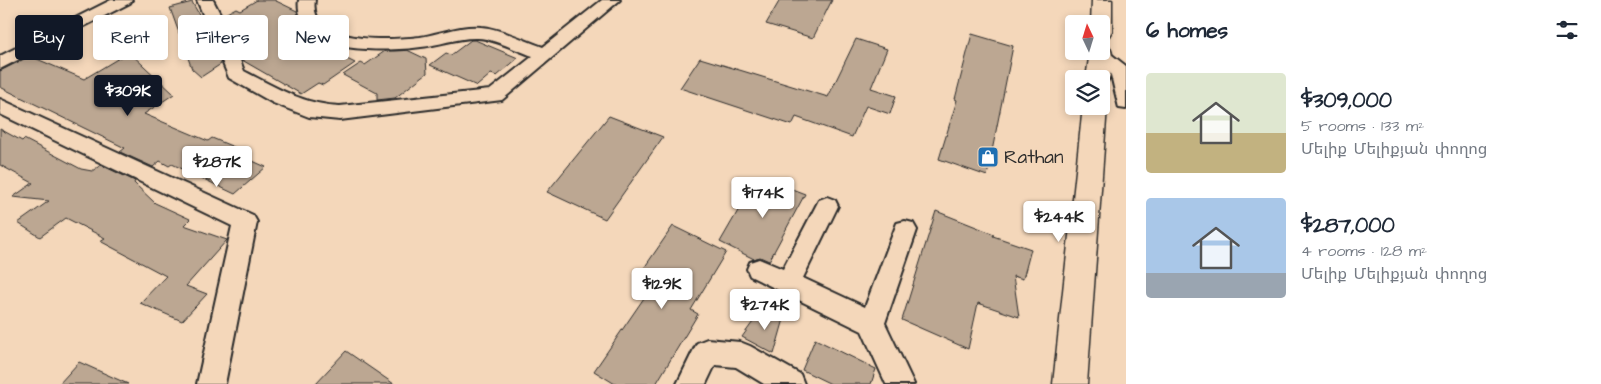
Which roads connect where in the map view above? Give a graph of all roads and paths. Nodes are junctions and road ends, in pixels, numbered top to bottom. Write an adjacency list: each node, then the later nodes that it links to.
1 (124, 0): 9 (street)
2 (205, 0): 7 (street)
3 (307, 0): 7 (street)
4 (612, 0): 7 (street)
5 (1102, 0): 6 (main road)
6 (1102, 15)
7 (545, 54)
8 (1109, 60): 10 (street)
9 (0, 63)
10 (1126, 103)
11 (0, 106): 18 (street)
12 (1094, 115): 22 (main road)
13 (827, 206): 16 (street)
14 (905, 230): 17 (street)
15 (759, 269): 16 (street)
16 (788, 283): 17 (street)
17 (872, 323): 21 (street)
18 (211, 384)
19 (691, 384): 20 (street)
20 (790, 384)
21 (900, 384)
22 (1070, 384)

